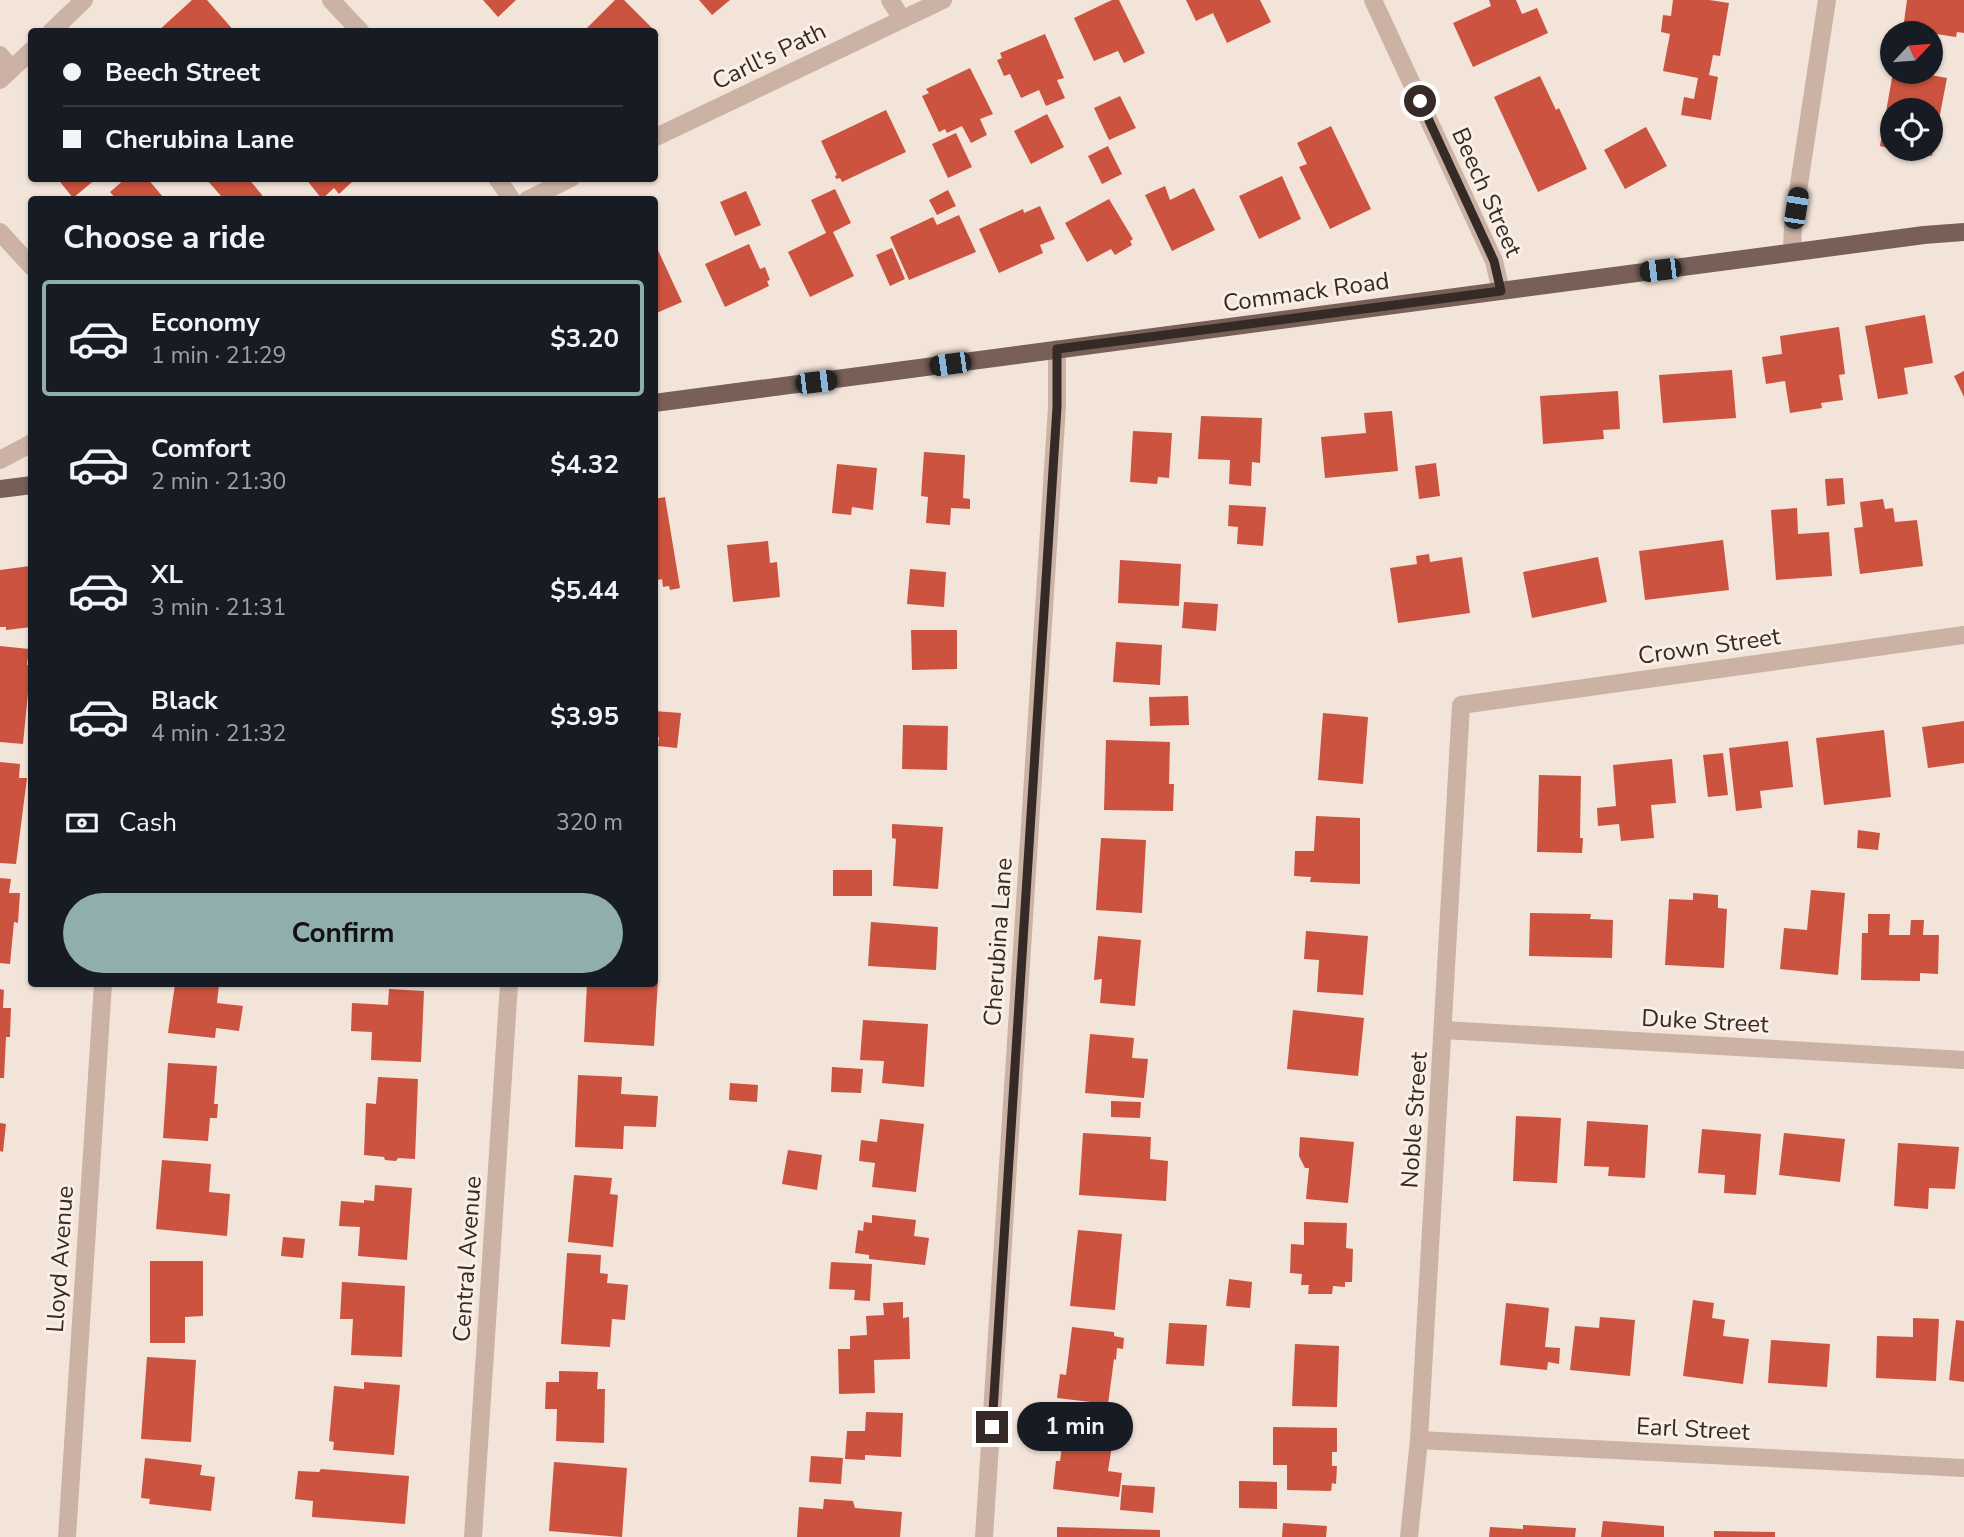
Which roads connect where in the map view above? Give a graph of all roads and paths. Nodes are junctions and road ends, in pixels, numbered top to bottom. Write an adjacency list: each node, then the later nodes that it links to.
1 (84, 0): 8 (street)
2 (331, 0): 9 (street)
3 (890, 0): 7 (street)
4 (943, 0): 7 (street, Carll's Path)
5 (1373, 0): 19 (street, Beech Street)
6 (1827, 0): 17 (street)
7 (902, 19): 12 (street, Carll's Path)
8 (55, 28)
9 (357, 28)
10 (28, 53): 11 (street)
11 (4, 68)
12 (658, 136)
13 (562, 182): 14 (street)
14 (535, 196)
15 (0, 232): 18 (street)
16 (1964, 232): 17 (main road, Commack Road)
17 (1792, 252): 19 (main road, Commack Road)
18 (28, 263)
19 (1501, 291): 20 (main road, Commack Road)
20 (1057, 349): 21 (main road, Commack Road); 36 (street, Cherubina Lane)
21 (658, 402)
22 (28, 445): 23 (street)
23 (0, 460)
24 (28, 486): 25 (main road)
25 (0, 489)
26 (1964, 635): 27 (street, Crown Street)
27 (1461, 705): 30 (street, Noble Street)
28 (103, 987): 34 (street, Lloyd Avenue)
29 (509, 987): 35 (street, Central Avenue)
30 (1444, 1030): 31 (street, Duke Street); 32 (street, Noble Street)
31 (1964, 1060)
32 (1419, 1440): 33 (street, Earl Street); 37 (street, Noble Street)
33 (1964, 1468)
34 (67, 1537)
35 (473, 1537)
36 (984, 1537)
37 (1409, 1537)

